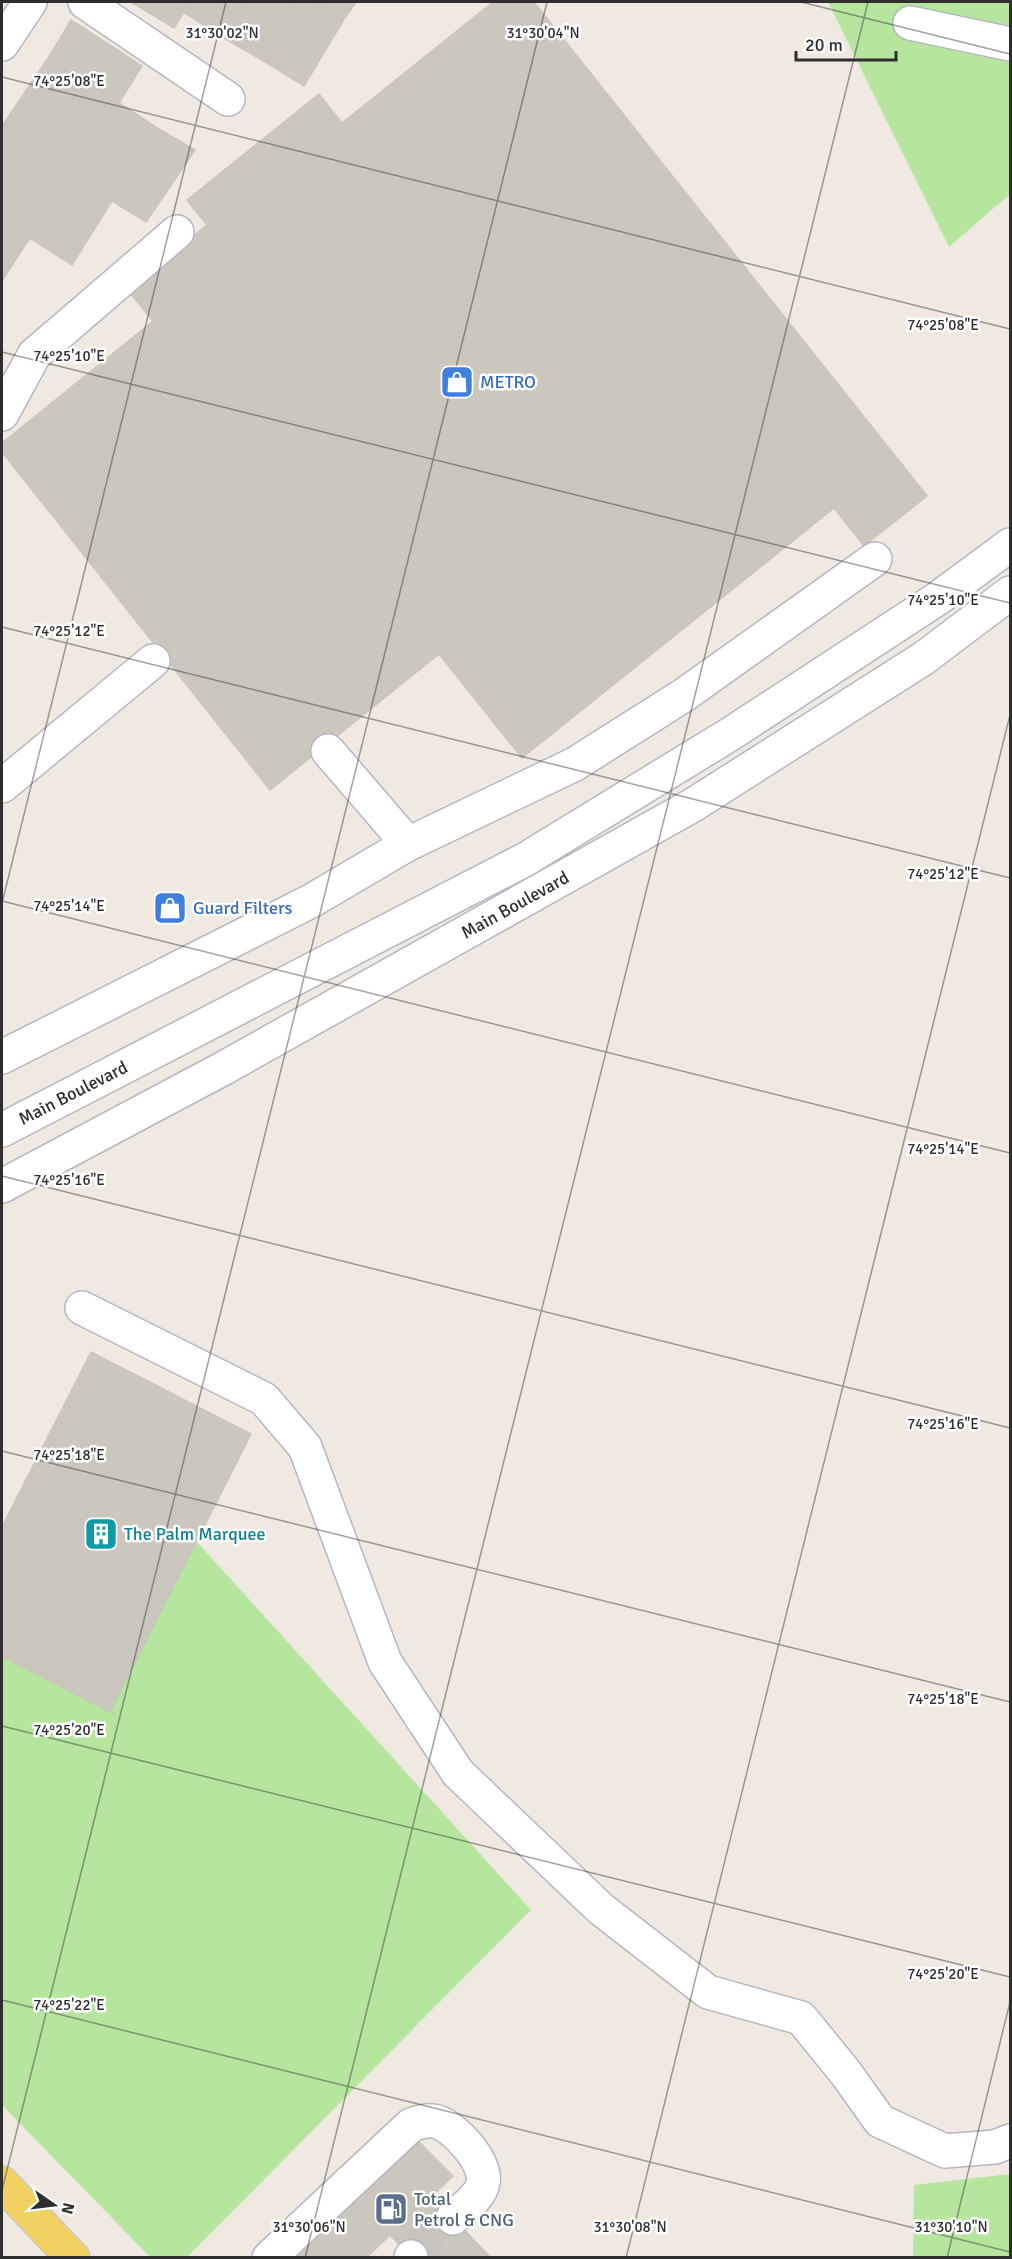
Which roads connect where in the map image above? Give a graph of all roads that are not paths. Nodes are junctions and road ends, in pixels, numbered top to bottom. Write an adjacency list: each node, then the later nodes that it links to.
1 (30, 2): 5 (street)
2 (85, 2): 6 (street)
3 (910, 23): 4 (street)
4 (1011, 44)
5 (2, 45)
6 (228, 99)
7 (177, 232): 8 (street)
8 (2, 414)
9 (1011, 545): 17 (street, Main Boulevard)
10 (875, 560): 15 (street)
11 (1011, 592): 18 (street, Main Boulevard)
12 (153, 661): 14 (street)
13 (328, 751): 15 (street)
14 (2, 786)
15 (408, 844): 16 (street)
16 (2, 1057)
17 (2, 1130)
18 (2, 1186)
19 (82, 1308): 20 (street)
20 (1011, 2141)
21 (2, 2183): 23 (main road)
22 (453, 2218): 24 (street)
23 (73, 2258)
24 (268, 2258)

